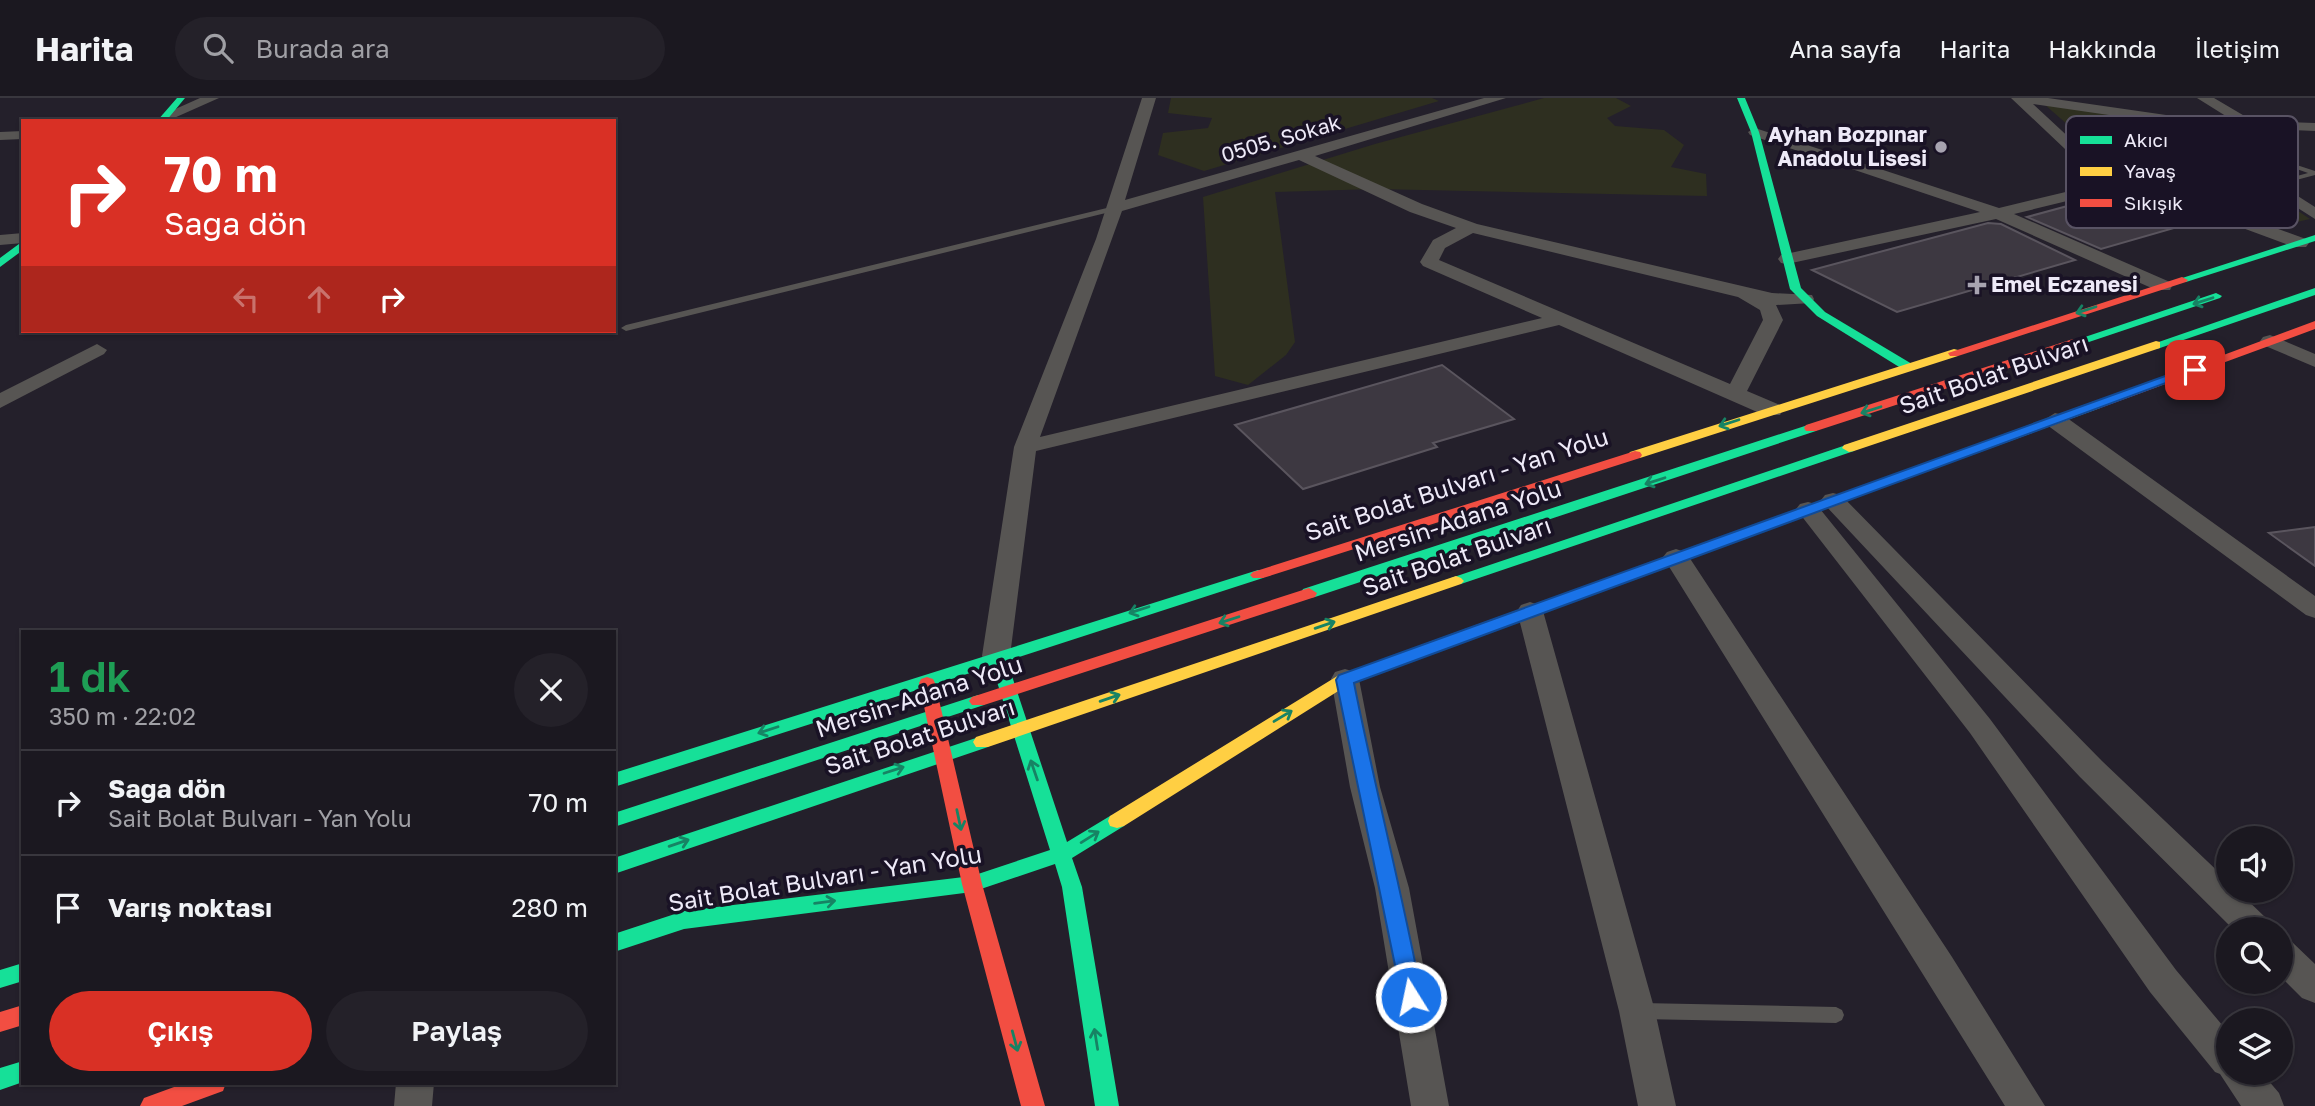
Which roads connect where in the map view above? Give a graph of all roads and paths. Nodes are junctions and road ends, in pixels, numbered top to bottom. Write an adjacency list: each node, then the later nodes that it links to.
1 (181, 98): 12 (main road)
2 (212, 98): 12 (street)
3 (1149, 98): 23 (street)
4 (1451, 98): 9 (street)
5 (1499, 98): 9 (street, 0505. Sokak)
6 (1741, 98): 13 (main road)
7 (2018, 98): 10 (street); 16 (street)
8 (2204, 98): 11 (street)
9 (1470, 106): 17 (street, 0505. Sokak)
10 (2153, 116)
11 (2235, 116)
12 (165, 118)
13 (1755, 132): 24 (street); 32 (main road)
14 (21, 135): 15 (street)
15 (0, 136)
16 (2066, 142)
17 (1301, 155): 23 (street, 0505. Sokak); 26 (street)
18 (2298, 167): 19 (lane)
19 (2315, 173): 20 (lane)
20 (2298, 178)
21 (2066, 196): 24 (street)
22 (2298, 203): 25 (street)
23 (1115, 208): 41 (lane); 50 (street)
24 (1995, 212): 32 (street); 34 (street)
25 (2315, 214)
26 (1472, 228): 35 (street); 39 (street)
27 (2271, 228): 30 (street)
28 (21, 238): 29 (street)
29 (0, 240)
30 (2307, 240): 34 (main road, Sait Bolat Bulvarı - Yan Yolu)
31 (21, 246): 33 (main road)
32 (1787, 259): 38 (main road)
33 (0, 264)
34 (2163, 286): 45 (main road, Sait Bolat Bulvarı - Yan Yolu, one-way to 45)
35 (1741, 291): 38 (street); 46 (street)
36 (2233, 291): 58 (main road, Mersin-Adana Yolu, one-way to 58)
37 (2315, 291): 60 (main road, Sait Bolat Bulvarı, one-way to 37)
38 (1805, 299): 45 (main road)
39 (1560, 319): 46 (street); 50 (street)
40 (2315, 325): 42 (main road, Sait Bolat Bulvarı - Yan Yolu)
41 (626, 328)
42 (2270, 341): 44 (street); 49 (main road, Sait Bolat Bulvarı - Yan Yolu)
43 (97, 350): 47 (street)
44 (2315, 361)
45 (1908, 367): 48 (main road, Sait Bolat Bulvarı - Yan Yolu)
46 (1735, 394): 48 (street)
47 (0, 402)
48 (1772, 410): 55 (main road, Sait Bolat Bulvarı - Yan Yolu, one-way to 55)
49 (2055, 419): 51 (main road, Sait Bolat Bulvarı - Yan Yolu); 53 (street)
50 (1025, 447): 55 (street)
51 (1821, 504): 52 (main road, Sait Bolat Bulvarı - Yan Yolu); 67 (street); 77 (street)
52 (1676, 557): 54 (main road, Sait Bolat Bulvarı - Yan Yolu); 89 (street)
53 (2315, 609)
54 (1530, 611): 57 (main road, Sait Bolat Bulvarı - Yan Yolu); 73 (street)
55 (996, 656): 56 (main road, Sait Bolat Bulvarı - Yan Yolu); 58 (main road)
56 (926, 679): 59 (main road); 62 (main road, Sait Bolat Bulvarı - Yan Yolu, one-way to 62)
57 (1345, 680): 64 (main road, Sait Bolat Bulvarı - Yan Yolu, one-way to 57); 87 (street)
58 (1007, 692): 59 (main road, Mersin-Adana Yolu); 60 (main road)
59 (936, 714): 61 (main road); 63 (main road, Mersin-Adana Yolu)
60 (1020, 728): 61 (main road, Sait Bolat Bulvarı); 64 (main road, one-way to 60)
61 (945, 753): 65 (main road, Sait Bolat Bulvarı, one-way to 61); 66 (main road, one-way to 66)
62 (616, 779)
63 (616, 819)
64 (1063, 854): 66 (main road, Sait Bolat Bulvarı - Yan Yolu); 86 (main road, one-way to 64)
65 (616, 865)
66 (972, 884): 68 (main road, Sait Bolat Bulvarı - Yan Yolu, one-way to 66); 85 (main road, one-way to 85)
67 (2243, 917)
68 (616, 942)
69 (2293, 966): 72 (street)
70 (21, 973): 71 (main road)
71 (0, 979)
72 (2315, 987)
73 (1637, 1012): 74 (lane); 88 (street)
74 (1836, 1015)
75 (21, 1016): 76 (main road)
76 (0, 1022)
77 (2216, 1045)
78 (21, 1072): 79 (main road)
79 (0, 1079)
80 (210, 1085): 83 (main road)
81 (415, 1085): 84 (street)
82 (2248, 1085): 90 (street)
83 (152, 1106)
84 (413, 1106)
85 (1033, 1106)
86 (1107, 1106)
87 (1430, 1106)
88 (1657, 1106)
89 (2026, 1106)
90 (2265, 1106)

